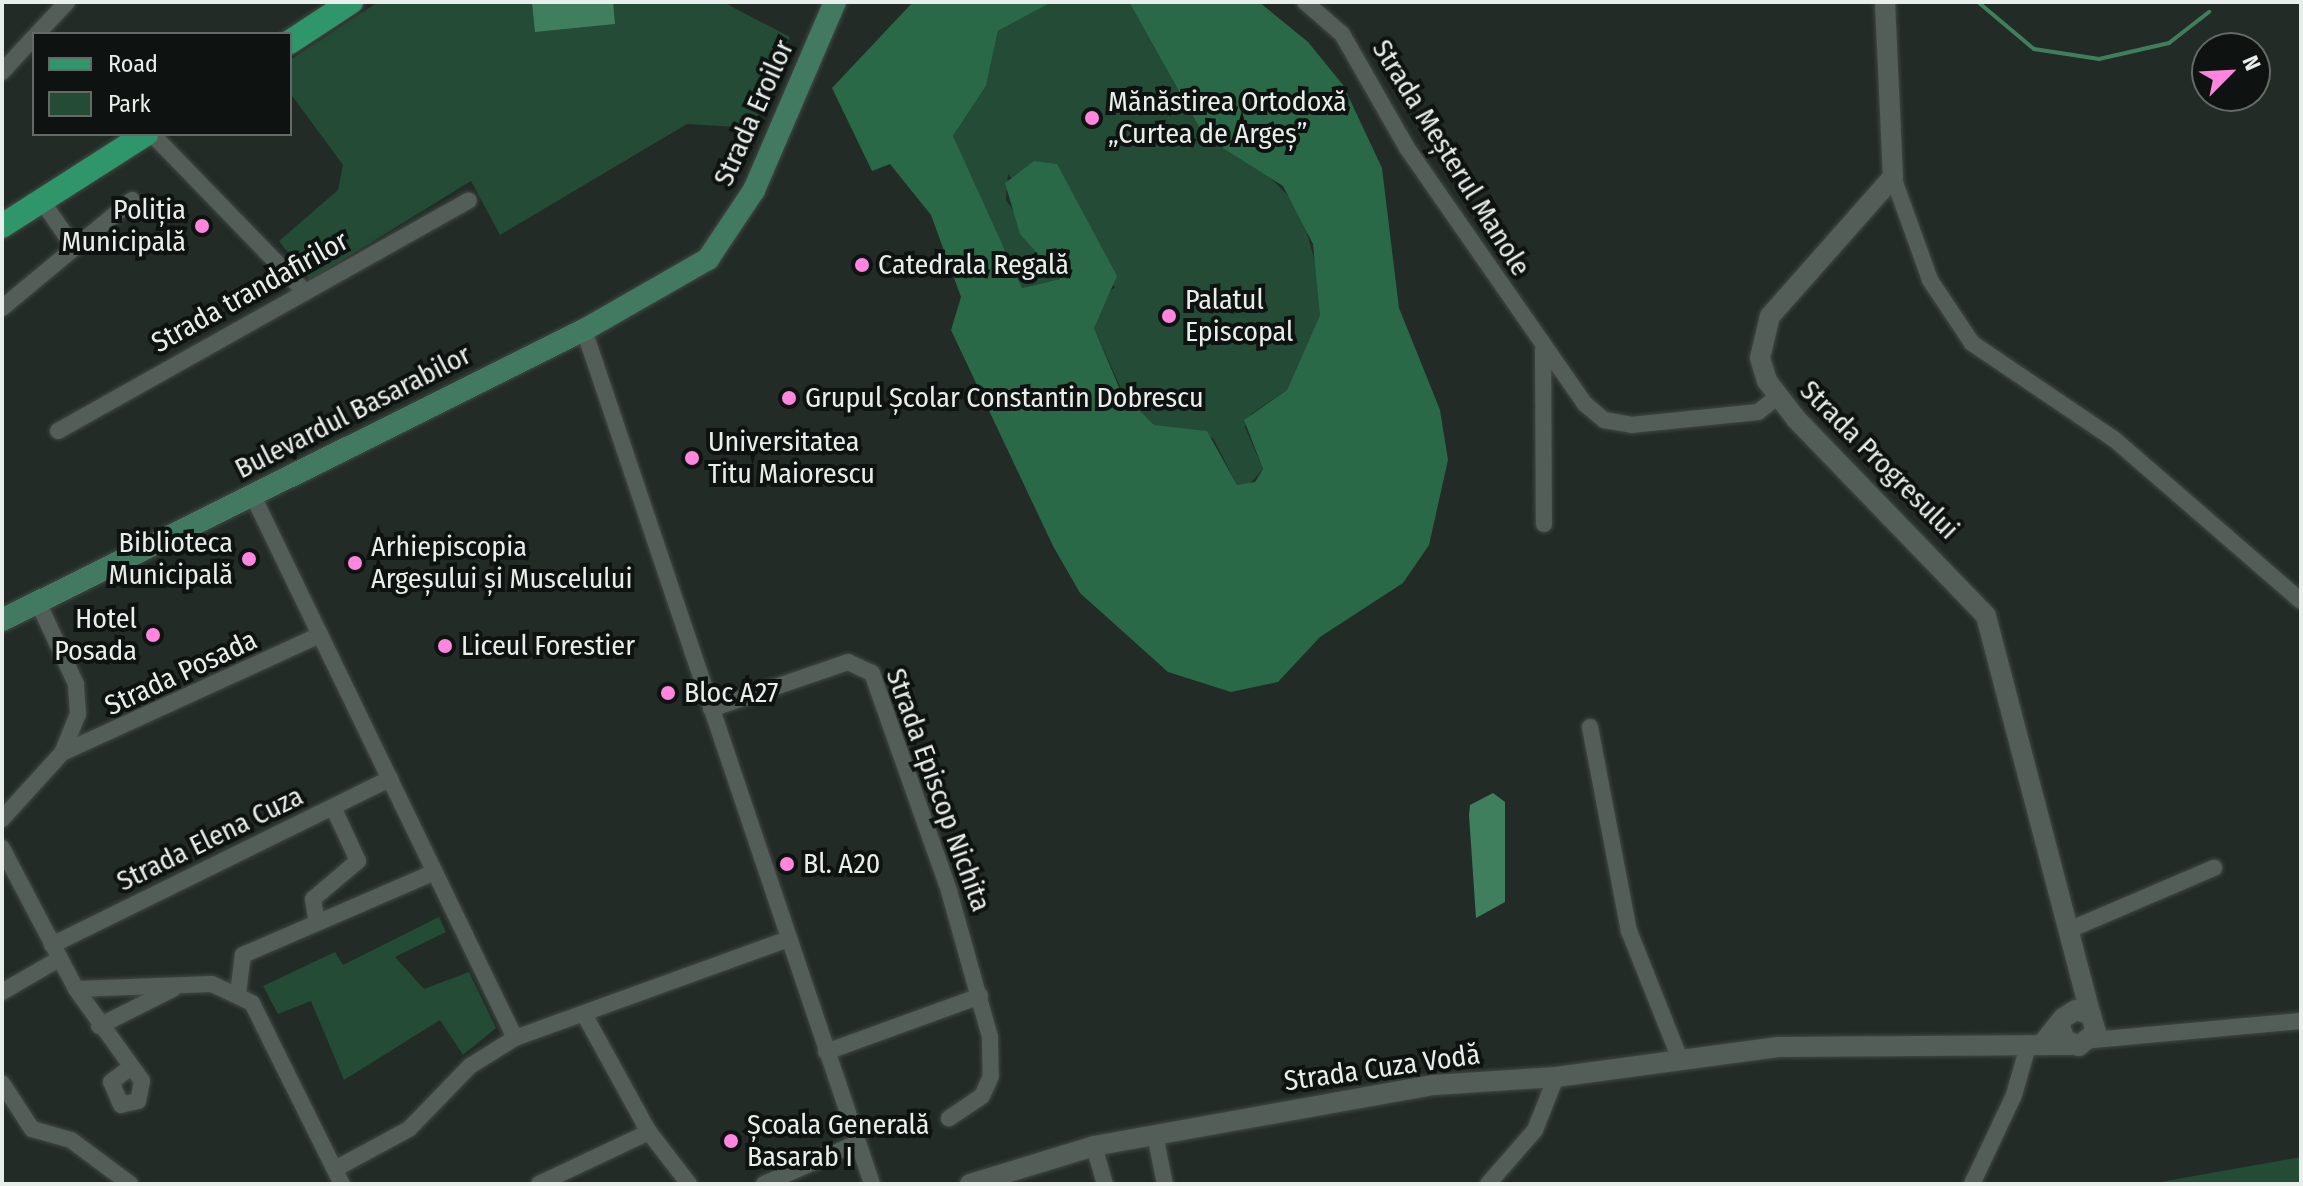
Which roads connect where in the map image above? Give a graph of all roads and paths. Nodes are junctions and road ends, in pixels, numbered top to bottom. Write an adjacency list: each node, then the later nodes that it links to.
1 (67, 2): 6 (street)
2 (351, 2): 8 (main road)
3 (835, 2): 17 (main road, Strada Eroilor)
4 (1305, 2): 22 (street, Strada Meșterul Manole)
5 (1885, 2): 12 (street)
6 (40, 32)
7 (32, 40): 9 (street)
8 (292, 41)
9 (2, 72)
10 (146, 136): 15 (main road)
11 (151, 136): 19 (street)
12 (1893, 177): 23 (street, Strada Progresului); 27 (street)
13 (132, 200): 18 (street)
14 (469, 200): 19 (street, Strada trandafirilor)
15 (42, 201): 16 (main road); 18 (street)
16 (2, 226)
17 (722, 245): 21 (main road, Bulevardul Basarabilor)
18 (73, 246): 20 (street)
19 (305, 292): 24 (street, Strada trandafirilor)
20 (2, 308)
21 (584, 330): 25 (main road, Bulevardul Basarabilor); 31 (street)
22 (1543, 350): 23 (street, Strada Meșterul Manole); 26 (street)
23 (1777, 397): 41 (street, Strada Progresului)
24 (58, 431)
25 (253, 496): 28 (main road, Bulevardul Basarabilor); 30 (street)
26 (1544, 524)
27 (2299, 595)
28 (38, 602): 29 (main road, Bulevardul Basarabilor); 33 (street)
29 (2, 620)
30 (320, 635): 33 (street, Strada Posada); 34 (street)
31 (711, 709): 42 (street); 49 (street, Strada Episcop Nichita)
32 (1590, 727): 59 (street)
33 (62, 753): 36 (street)
34 (390, 779): 35 (street, Strada Elena Cuza); 39 (street)
35 (334, 809): 40 (street); 43 (street, Strada Elena Cuza)
36 (2, 819)
37 (2, 848): 43 (street)
38 (2214, 868): 41 (street)
39 (435, 872): 40 (street); 55 (street)
40 (316, 918): 48 (street)
41 (2069, 930): 44 (street, Strada Progresului)
42 (788, 939): 50 (street); 58 (street)
43 (56, 952): 46 (street); 47 (street, Strada Elena Cuza)
44 (2079, 981): 51 (street, Strada Progresului); 54 (street, Strada Progresului)
45 (182, 984): 46 (street); 48 (street); 53 (street)
46 (76, 989): 53 (street)
47 (2, 992)
48 (238, 994): 68 (street)
49 (980, 996): 58 (street); 63 (street, Strada Episcop Nichita)
50 (584, 1014): 55 (street); 64 (street)
51 (2064, 1019): 54 (street); 56 (street); 57 (street)
52 (2301, 1021): 54 (street)
53 (99, 1026): 60 (street)
54 (2093, 1026): 57 (street, Strada Cuza Vodă)
55 (515, 1038): 68 (street)
56 (2036, 1044): 57 (street, Strada Cuza Vodă); 59 (street, Strada Cuza Vodă); 78 (street)
57 (2071, 1045)
58 (826, 1052): 66 (street)
59 (1680, 1059): 61 (street, Strada Cuza Vodă)
60 (128, 1069)
61 (1556, 1077): 65 (street, Strada Cuza Vodă); 77 (street)
62 (2, 1083): 69 (street)
63 (949, 1118)
64 (649, 1132): 70 (street); 71 (street)
65 (1155, 1135): 67 (street, Strada Cuza Vodă); 76 (street)
66 (857, 1143): 72 (street); 73 (street)
67 (1094, 1146): 74 (street, Strada Cuza Vodă); 75 (street)
68 (335, 1179)
69 (130, 1184)
70 (539, 1184)
71 (689, 1184)
72 (764, 1184)
73 (872, 1184)
74 (970, 1184)
75 (1105, 1184)
76 (1165, 1184)
77 (1488, 1184)
78 (1972, 1184)

